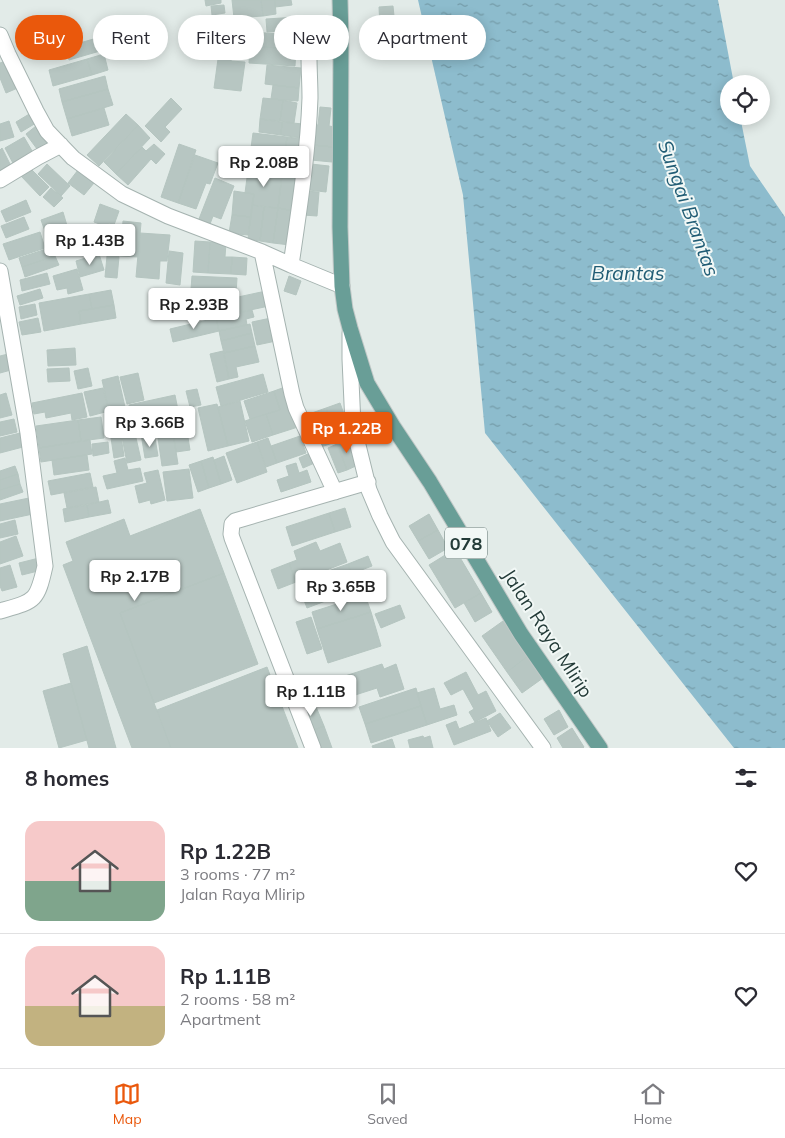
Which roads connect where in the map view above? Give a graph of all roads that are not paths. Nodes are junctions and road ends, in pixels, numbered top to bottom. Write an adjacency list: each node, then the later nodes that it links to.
1 (340, 0): 9 (main road, Jalan Raya Mlirip)
2 (0, 35): 4 (street)
3 (309, 60): 7 (street)
4 (61, 144): 5 (street); 6 (street)
5 (0, 180)
6 (262, 252): 7 (street); 12 (street)
7 (291, 265): 9 (street)
8 (0, 271): 13 (street)
9 (342, 286): 10 (main road, Jalan Raya Mlirip)
10 (350, 328): 11 (street); 16 (main road, Jalan Raya Mlirip / 078)
11 (368, 482): 12 (street); 15 (street)
12 (335, 492): 14 (street)
13 (0, 611)
14 (313, 748)
15 (543, 748)
16 (600, 748)

